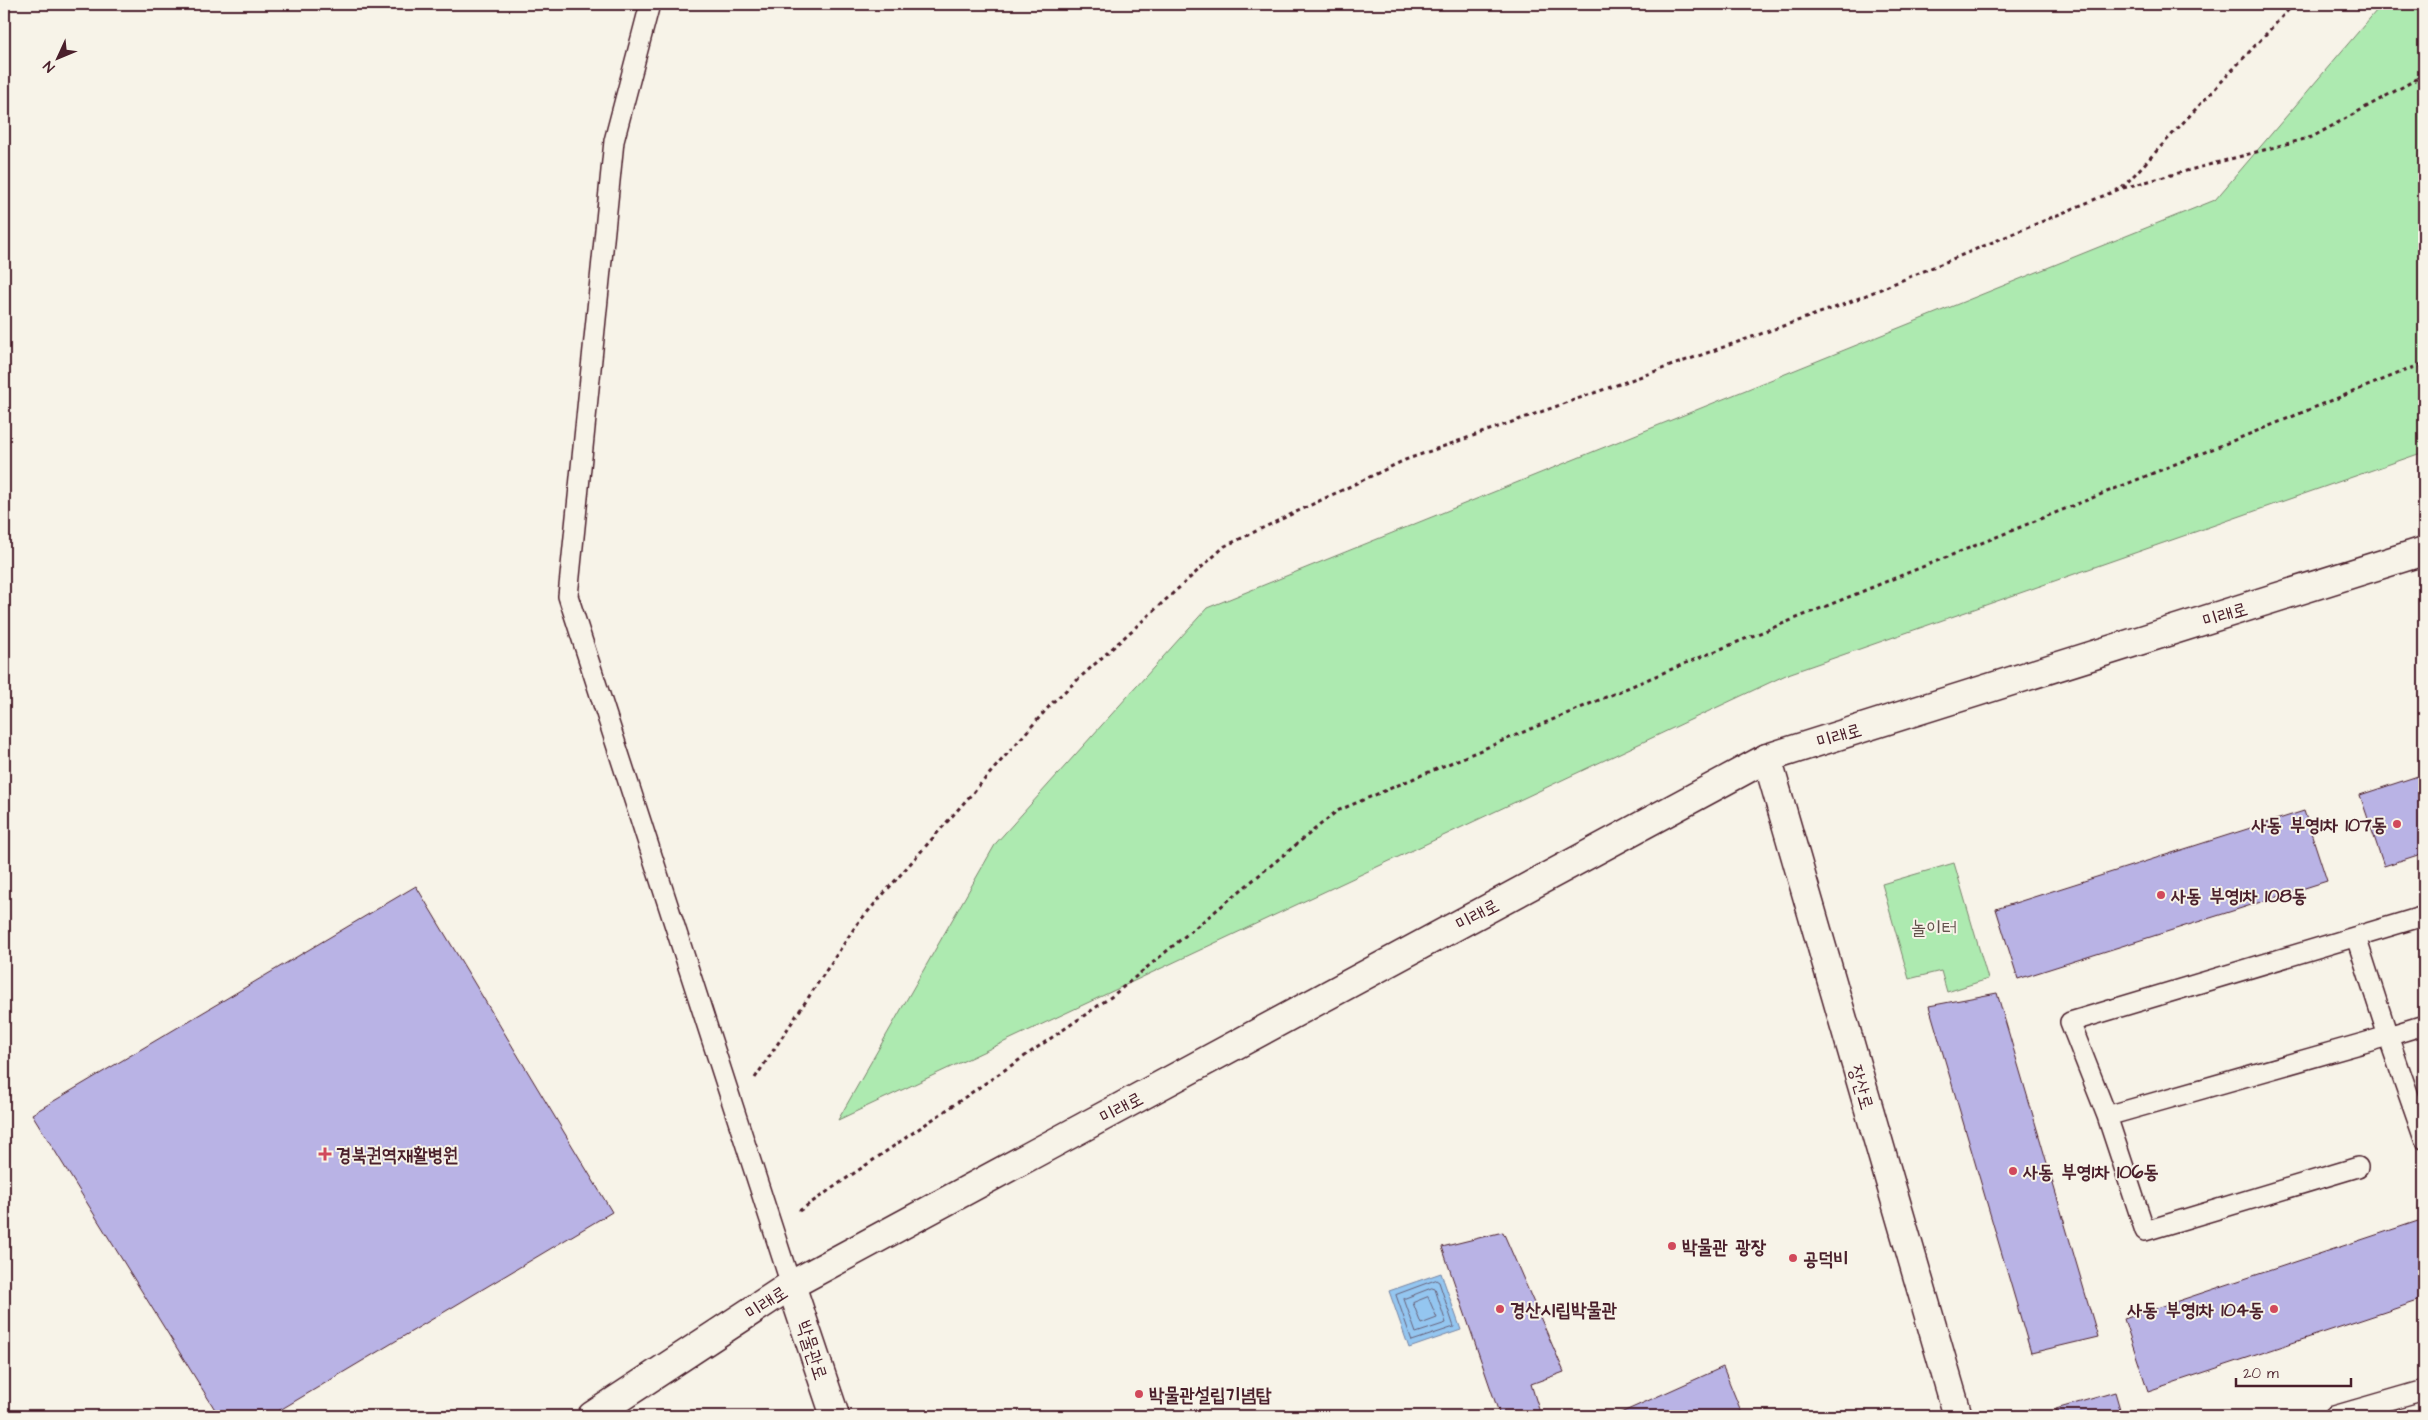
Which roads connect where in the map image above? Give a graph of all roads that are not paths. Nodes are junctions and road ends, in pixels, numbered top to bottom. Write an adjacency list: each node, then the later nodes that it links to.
1 (650, 4): 11 (lane)
2 (2424, 551): 3 (street, 미래로)
3 (1767, 758): 11 (street, 미래로); 15 (street, 장산로)
4 (2424, 916): 5 (lane)
5 (2356, 937): 7 (lane); 8 (lane)
6 (2424, 1025): 7 (lane)
7 (2388, 1036): 8 (lane); 9 (lane)
8 (2106, 1116): 10 (lane)
9 (2424, 1139)
10 (2358, 1167)
11 (791, 1285): 13 (street, 미래로); 14 (street, 박물관로)
12 (2424, 1390): 16 (lane)
13 (592, 1416)
14 (835, 1416)
15 (1958, 1416)
16 (2334, 1416)

